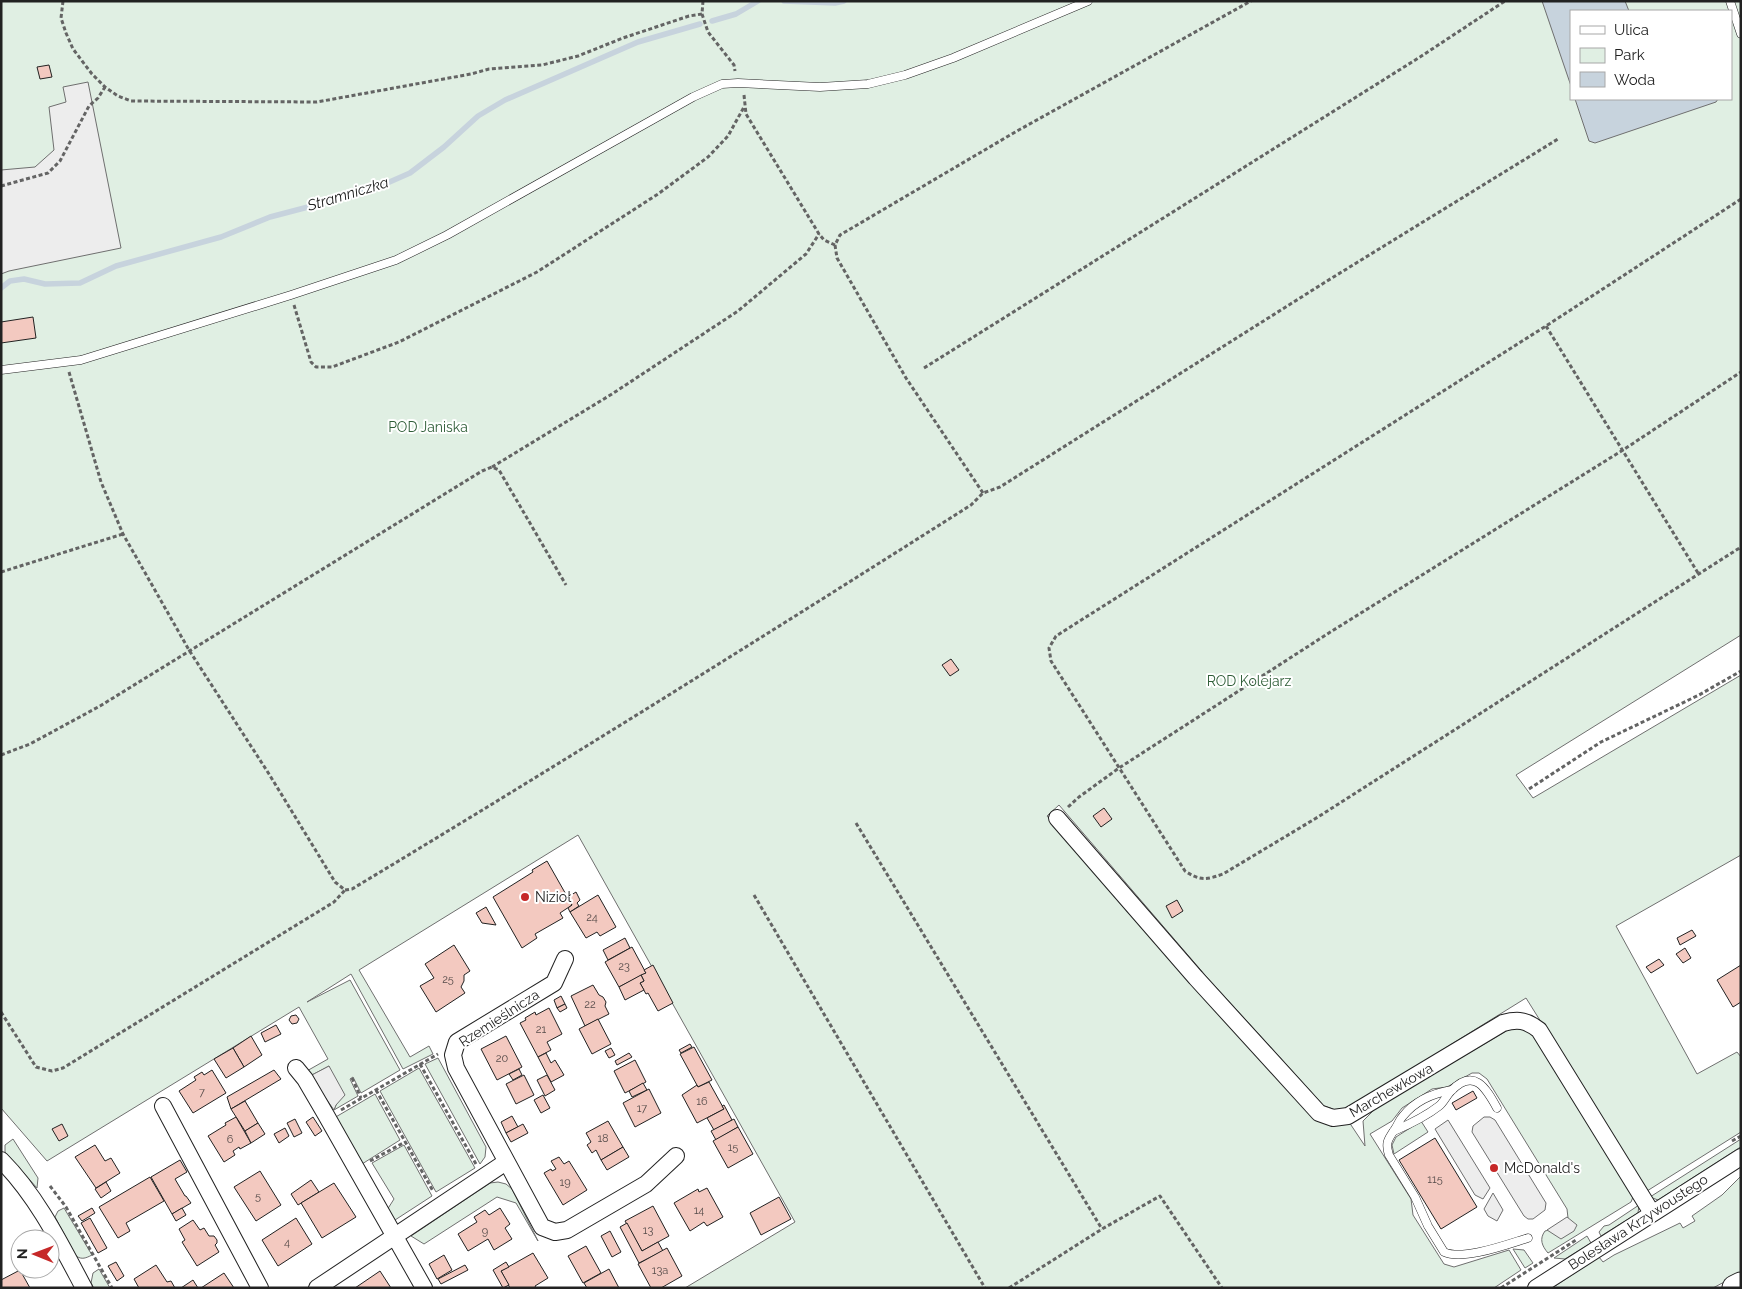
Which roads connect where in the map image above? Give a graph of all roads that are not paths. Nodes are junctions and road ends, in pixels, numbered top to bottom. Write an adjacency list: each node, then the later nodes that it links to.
1 (1088, 1): 4 (lane)
2 (1730, 1): 3 (lane)
3 (1741, 34)
4 (1, 370)
5 (1057, 818): 16 (street, Marchewkowa)
6 (565, 959): 15 (street, Rzemieślnicza)
7 (296, 1068): 17 (street)
8 (1452, 1090): 10 (lane); 11 (lane); 11 (lane)
9 (163, 1106): 21 (street)
10 (1497, 1108)
11 (1394, 1131): 18 (lane)
12 (676, 1156): 15 (street, Rzemieślnicza)
13 (1741, 1157): 16 (street, Bolesława Krzywoustego)
14 (1, 1160): 20 (street)
15 (506, 1162): 17 (street)
16 (1652, 1213): 24 (street, Bolesława Krzywoustego)
17 (395, 1236): 22 (street); 23 (street)
18 (1528, 1238)
19 (1741, 1285): 25 (main road)
20 (84, 1288)
21 (260, 1288)
22 (317, 1288)
23 (424, 1288)
24 (1536, 1288)
25 (1735, 1288)

